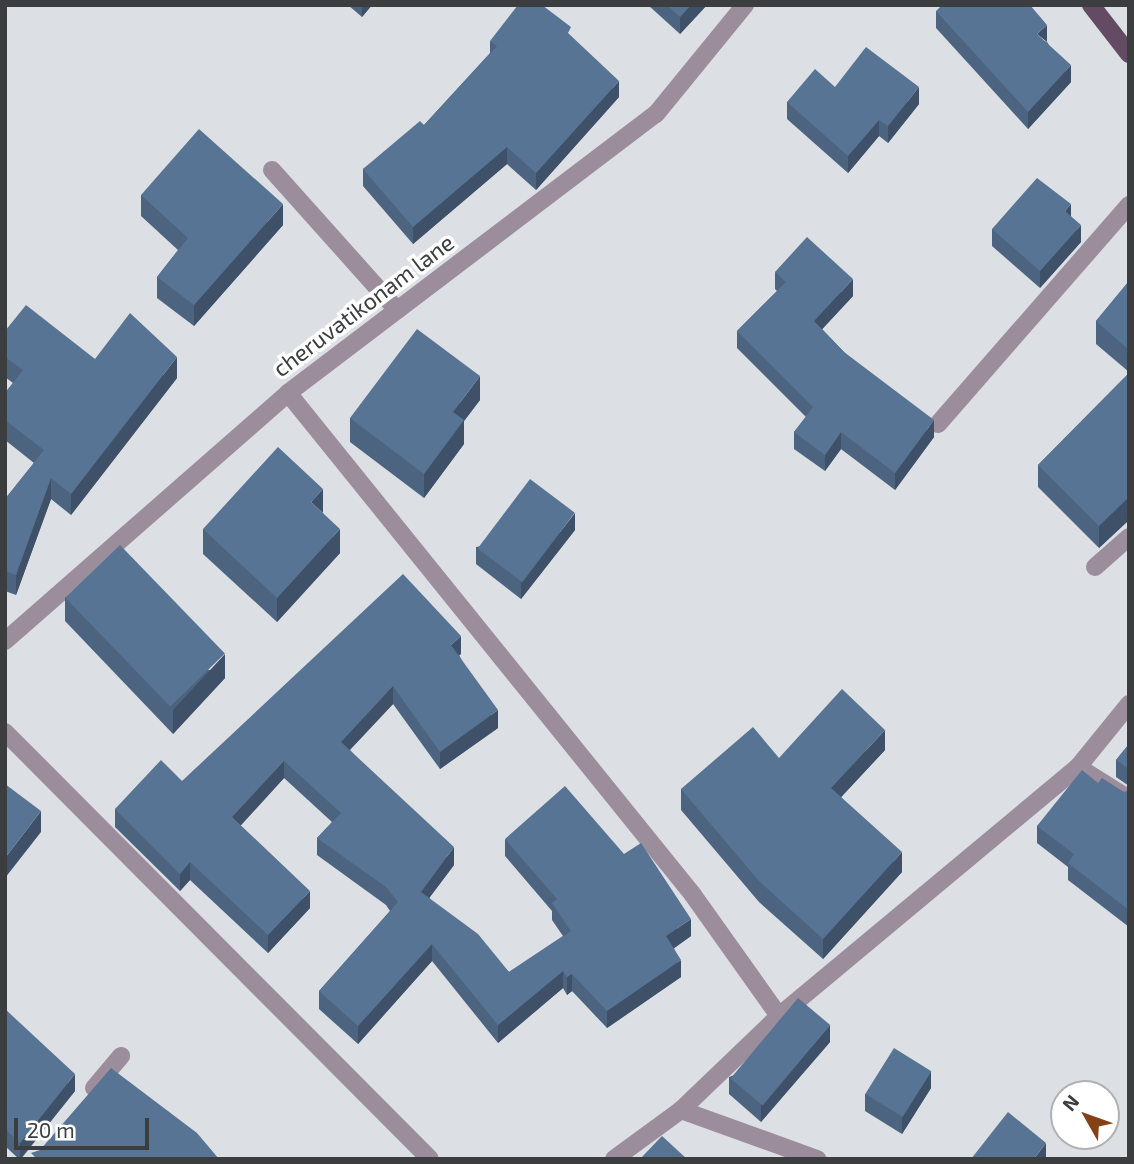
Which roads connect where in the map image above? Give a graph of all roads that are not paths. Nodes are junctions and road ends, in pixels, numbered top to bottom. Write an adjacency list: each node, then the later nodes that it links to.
1 (745, 5): 6 (street, cheruvatikonam lane)
2 (1091, 5): 3 (main road)
3 (1126, 45)
4 (272, 170): 6 (street)
5 (1129, 205): 8 (street)
6 (397, 310): 7 (street, cheruvatikonam lane)
7 (288, 393): 11 (street, cheruvatikonam lane); 16 (street)
8 (937, 424)
9 (1129, 537): 10 (street)
10 (1095, 567)
11 (5, 641)
12 (1129, 704): 14 (street)
13 (5, 732): 20 (street)
14 (1078, 767): 15 (street); 16 (street)
15 (1129, 799)
16 (779, 1016): 19 (street)
17 (121, 1056): 18 (street)
18 (79, 1105)
19 (681, 1110): 21 (street); 22 (street)
20 (430, 1159)
21 (614, 1159)
22 (817, 1159)

